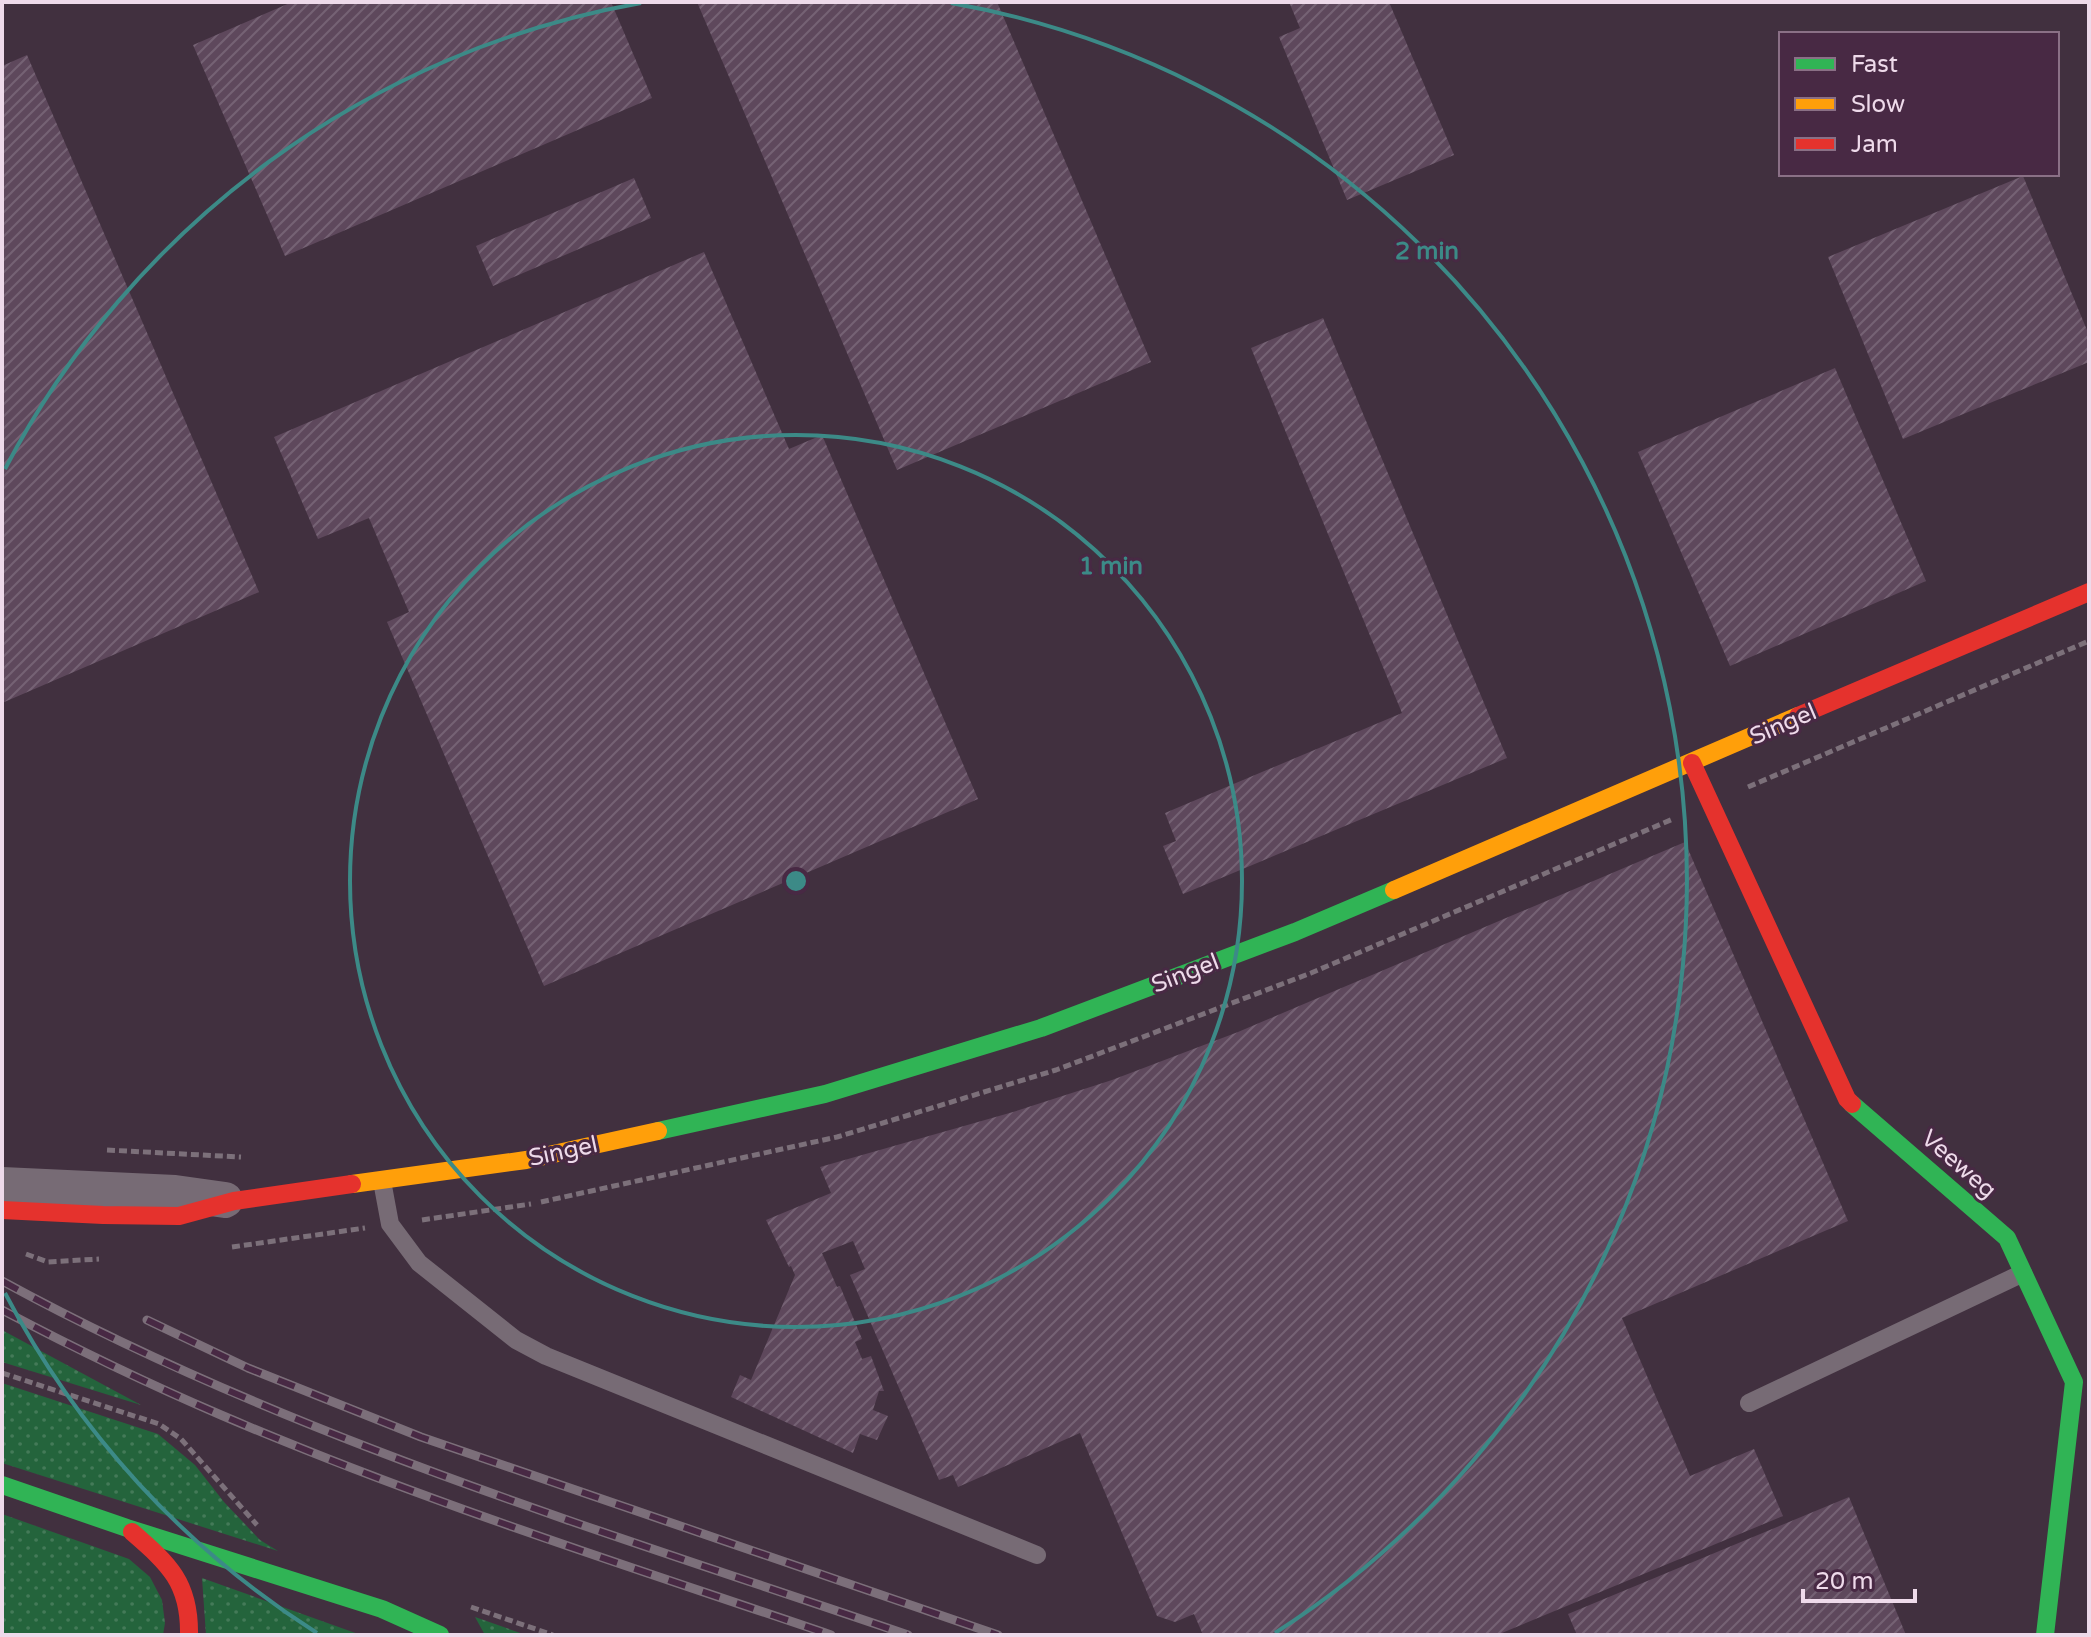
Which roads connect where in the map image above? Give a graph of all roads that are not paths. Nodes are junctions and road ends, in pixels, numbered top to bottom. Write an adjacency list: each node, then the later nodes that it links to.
1 (2089, 592): 2 (main road, Singel)
2 (1692, 763): 3 (main road, Singel); 7 (main road, Veeweg)
3 (382, 1181): 5 (main road, Singel); 13 (lane)
4 (2, 1185): 5 (street, Singel)
5 (234, 1201): 6 (main road, Singel)
6 (2, 1210)
7 (2023, 1273): 8 (lane); 9 (main road, Veeweg)
8 (1749, 1403)
9 (2069, 1429): 10 (lane); 16 (main road, Veeweg)
10 (2089, 1430)
11 (2, 1485): 12 (main road)
12 (127, 1528): 14 (main road); 15 (main road)
13 (1037, 1555)
14 (189, 1635)
15 (440, 1635)
16 (2045, 1635)

